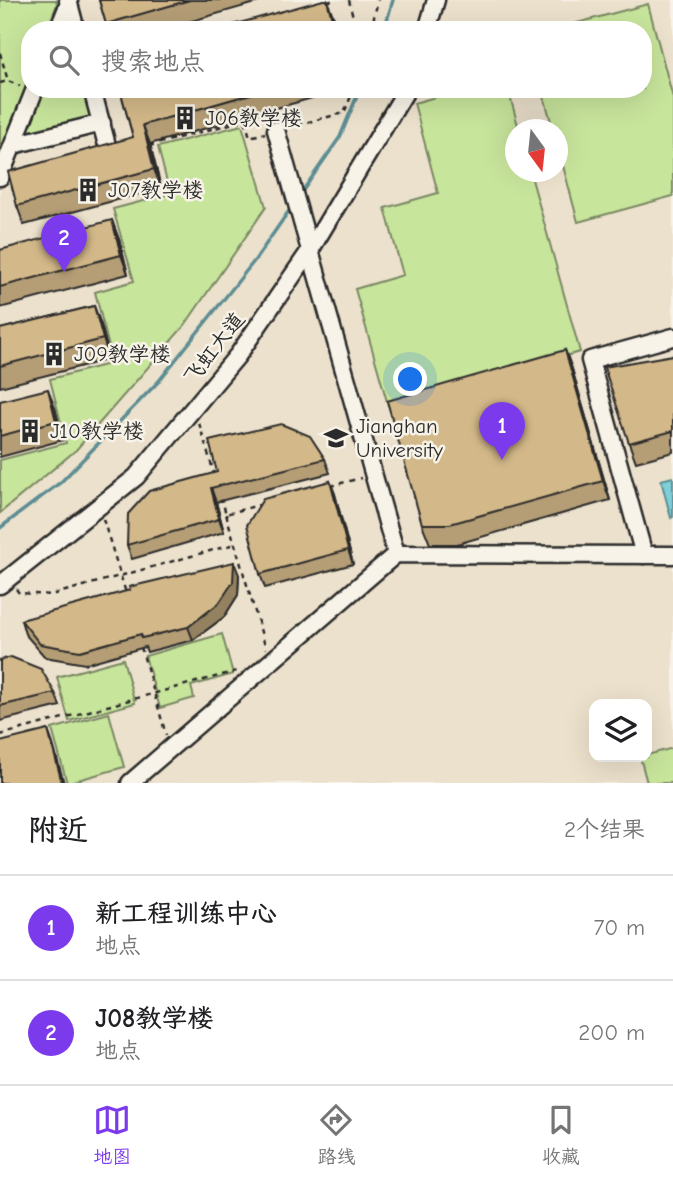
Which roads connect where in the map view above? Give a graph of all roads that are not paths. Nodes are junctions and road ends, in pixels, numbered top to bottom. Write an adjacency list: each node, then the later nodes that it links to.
1 (436, 0): 5 (lane)
2 (69, 2): 3 (lane); 4 (lane)
3 (62, 21)
4 (74, 21)
5 (430, 21)
6 (31, 98): 11 (lane)
7 (95, 98): 9 (lane)
8 (402, 98): 14 (lane, 飞虹大道)
9 (102, 123): 11 (lane); 12 (lane)
10 (276, 130): 14 (lane)
11 (13, 145): 13 (lane)
12 (108, 149)
13 (0, 177)
14 (311, 249): 16 (lane); 19 (lane, 飞虹大道)
15 (673, 337): 17 (lane)
16 (396, 554): 17 (lane); 20 (lane)
17 (644, 555): 18 (lane)
18 (673, 555)
19 (4, 582)
20 (130, 783)

